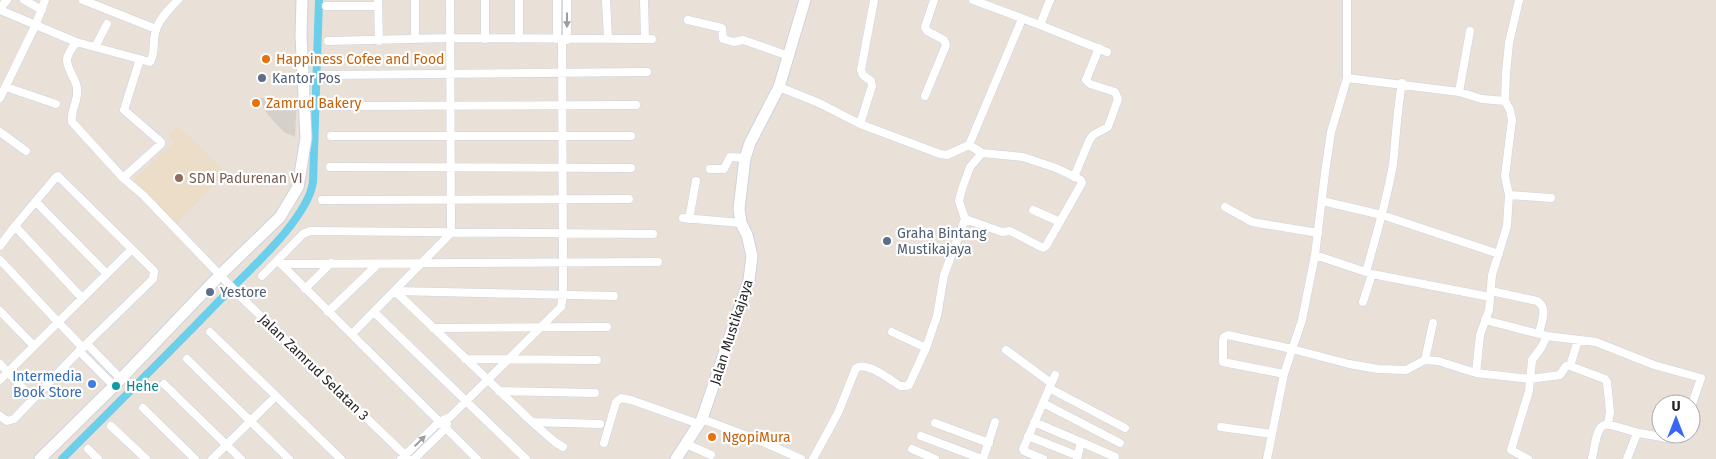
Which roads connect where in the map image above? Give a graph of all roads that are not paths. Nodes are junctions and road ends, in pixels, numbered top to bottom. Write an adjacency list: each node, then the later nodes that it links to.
1 (8, 0): 24 (street)
2 (24, 0): 25 (street)
3 (45, 0): 25 (street)
4 (83, 0): 31 (street)
5 (302, 0): 113 (street)
6 (414, 0): 34 (street)
7 (450, 0): 33 (street)
8 (485, 0): 35 (street)
9 (519, 0): 36 (street)
10 (557, 0): 39 (street)
11 (567, 0): 39 (street, one-way to 39)
12 (606, 0): 37 (street)
13 (644, 0): 37 (street)
14 (805, 0): 43 (street, Jalan Mustikajaya)
15 (874, 0): 62 (street)
16 (934, 0): 54 (street)
17 (973, 0): 26 (street)
18 (1050, 0): 30 (street)
19 (1347, 0): 49 (street)
20 (1519, 0): 56 (street)
21 (175, 1): 31 (street)
22 (378, 3): 23 (street); 38 (street)
23 (326, 6)
24 (0, 9): 28 (street)
25 (42, 10): 28 (street)
26 (1022, 19): 30 (street); 68 (street)
27 (688, 20): 43 (street)
28 (36, 24): 41 (street); 51 (street)
29 (107, 24): 42 (street)
30 (1040, 25): 77 (street)
31 (156, 29): 44 (street)
32 (1470, 31): 53 (street)
33 (451, 38): 34 (street); 35 (street); 47 (street)
34 (415, 39): 38 (street)
35 (485, 39): 36 (street)
36 (519, 39): 39 (street)
37 (608, 39): 39 (street)
38 (379, 40): 40 (street)
39 (562, 40): 46 (street)
40 (328, 41)
41 (76, 42): 42 (street); 78 (street, Jalan Zamrud Selatan 3)
42 (95, 47): 44 (street)
43 (789, 56): 52 (street, Jalan Mustikajaya)
44 (140, 59): 78 (street)
45 (647, 72): 46 (street)
46 (562, 73): 47 (street); 59 (street)
47 (450, 74): 48 (street); 58 (street)
48 (327, 75)
49 (1348, 78): 50 (street); 86 (street)
50 (1402, 84): 53 (street); 90 (street)
51 (6, 87): 55 (street); 57 (street)
52 (778, 87): 62 (street); 71 (street, Jalan Mustikajaya)
53 (1459, 92): 56 (street)
54 (925, 96)
55 (0, 98)
56 (1505, 101): 80 (street)
57 (56, 104)
58 (451, 105): 59 (street); 61 (street); 65 (street)
59 (562, 105): 60 (street); 66 (street)
60 (636, 105)
61 (330, 106)
62 (860, 124): 68 (street)
63 (0, 132): 69 (street)
64 (331, 136): 65 (street)
65 (451, 136): 66 (street); 73 (street)
66 (562, 136): 67 (street); 74 (street)
67 (631, 136)
68 (970, 144): 70 (street)
69 (26, 151)
70 (982, 153): 77 (street); 91 (street)
71 (745, 158): 76 (street); 93 (street, Jalan Mustikajaya)
72 (330, 167): 73 (street)
73 (452, 168): 74 (street); 84 (street)
74 (562, 168): 75 (street); 85 (street)
75 (631, 168)
76 (710, 169)
77 (1074, 177): 92 (street)
78 (123, 178): 113 (street, Jalan Zamrud Selatan 3)
79 (696, 181): 93 (street)
80 (1510, 195): 81 (street); 101 (street)
81 (1551, 198)
82 (629, 199): 85 (street)
83 (322, 200): 84 (street)
84 (452, 200): 85 (street); 95 (street)
85 (562, 200): 97 (street)
86 (1322, 201): 90 (street); 96 (street)
87 (36, 202): 94 (street); 100 (street); 111 (street)
88 (1225, 207): 96 (street)
89 (1033, 210): 92 (street)
90 (1382, 215): 101 (street); 110 (street)
91 (965, 219): 92 (street); 137 (street)
92 (1060, 222)
93 (741, 223): 170 (street, Jalan Mustikajaya)
94 (14, 226): 99 (street); 119 (street)
95 (451, 233): 97 (street); 104 (street); 109 (street)
96 (1318, 233): 102 (street)
97 (562, 234): 98 (street); 107 (street)
98 (653, 234)
99 (0, 246)
100 (132, 249): 111 (street); 136 (street)
101 (1499, 254): 116 (street)
102 (1315, 255): 110 (street); 138 (street)
103 (0, 260): 125 (street)
104 (279, 262): 106 (street); 112 (street); 114 (street)
105 (658, 262): 107 (street)
106 (331, 263): 108 (street); 114 (street)
107 (563, 263): 109 (street); 117 (street)
108 (378, 264): 109 (street); 122 (street)
109 (422, 264): 115 (street)
110 (1369, 273): 116 (street); 120 (street)
111 (107, 274): 119 (street)
112 (262, 276)
113 (222, 277): 154 (street); 197 (street, Jalan Zamrud Selatan 3)
114 (305, 289): 122 (street)
115 (395, 291): 117 (street); 123 (street); 129 (street)
116 (1490, 294): 124 (street); 133 (street)
117 (563, 295): 118 (street); 128 (street)
118 (614, 296)
119 (82, 298): 125 (street)
120 (1364, 302)
121 (0, 311): 135 (street)
122 (328, 312): 132 (street)
123 (374, 312): 132 (street); 162 (street)
124 (1485, 320): 133 (street); 148 (street)
125 (59, 323): 135 (street); 136 (street)
126 (1433, 323): 144 (street)
127 (607, 326): 128 (street)
128 (541, 327): 129 (street); 142 (street)
129 (433, 328): 141 (street)
130 (210, 332): 160 (street)
131 (892, 332): 137 (street)
132 (352, 334): 168 (street)
133 (1543, 335): 134 (street); 151 (street)
134 (1578, 340): 146 (street); 159 (street)
135 (34, 346): 147 (street)
136 (83, 348): 154 (street); 161 (street)
137 (926, 348): 211 (street)
138 (1292, 349): 144 (street); 149 (street); 149 (street)
139 (1006, 350): 156 (street)
140 (187, 359): 167 (street)
141 (466, 359): 142 (street); 153 (street)
142 (509, 359): 143 (street); 153 (street)
143 (597, 360)
144 (1425, 360): 148 (street)
145 (0, 364): 147 (street)
146 (1570, 366): 151 (street); 175 (street)
147 (8, 372): 152 (street); 161 (street)
148 (1476, 373): 151 (street)
149 (1284, 374): 181 (street)
150 (1055, 375): 156 (street)
151 (1530, 379): 216 (street)
152 (0, 380)
153 (488, 380): 157 (street); 162 (street)
154 (118, 383): 199 (street)
155 (164, 384): 190 (street)
156 (1050, 385): 163 (street); 179 (street)
157 (499, 391): 158 (street); 169 (street)
158 (595, 393)
159 (1695, 394)
160 (276, 396): 167 (street); 206 (street)
161 (33, 399): 165 (street)
162 (466, 401): 166 (street); 209 (street)
163 (1042, 403): 172 (street); 188 (street)
164 (143, 408): 202 (street)
165 (0, 416)
166 (450, 418): 168 (street); 178 (street)
167 (250, 421): 190 (street); 205 (street)
168 (439, 422): 178 (street); 197 (street, one-way to 168)
169 (532, 422): 174 (street); 191 (street)
170 (700, 422): 186 (street); 189 (street, Jalan Mustikajaya); 198 (street)
171 (995, 422): 187 (street)
172 (1034, 422): 184 (street); 185 (street)
173 (935, 423): 187 (street)
174 (600, 424)
175 (1608, 424): 180 (street); 217 (street)
176 (111, 426): 201 (street)
177 (1222, 427): 181 (street)
178 (446, 428): 207 (street); 208 (street)
179 (1125, 428)
180 (1639, 433): 182 (street); 218 (street)
181 (1272, 434): 215 (street)
182 (1651, 435)
183 (921, 436): 213 (street)
184 (1028, 436): 195 (street); 214 (street)
185 (1081, 442): 195 (street); 196 (street)
186 (604, 443)
187 (989, 443): 213 (street)
188 (1120, 443)
189 (686, 444): 194 (street); 210 (street, Jalan Mustikajaya)
190 (226, 445): 203 (street); 204 (street)
191 (563, 447)
192 (88, 449): 200 (street)
193 (912, 449): 212 (street)
194 (711, 455)
195 (1077, 457)
196 (1115, 457)
197 (405, 458)
198 (795, 458)
199 (40, 459)
200 (98, 459)
201 (146, 459)
202 (195, 459)
203 (212, 459)
204 (241, 459)
205 (289, 459)
206 (341, 459)
207 (414, 459)
208 (476, 459)
209 (526, 459)
210 (676, 459)
211 (813, 459)
212 (935, 459)
213 (983, 459)
214 (1043, 459)
215 (1267, 459)
216 (1528, 459)
217 (1592, 459)
218 (1627, 459)

